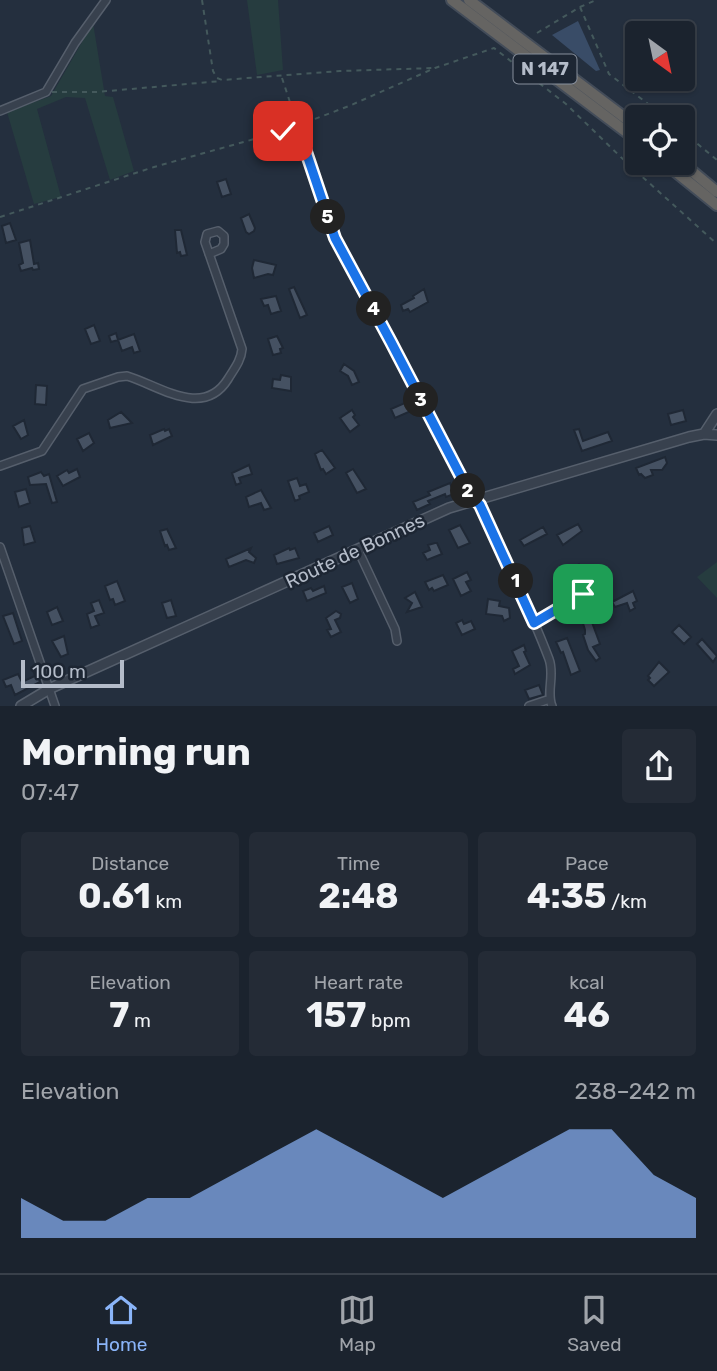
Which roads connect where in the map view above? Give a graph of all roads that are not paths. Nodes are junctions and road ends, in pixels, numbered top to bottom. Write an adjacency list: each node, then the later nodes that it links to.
1 (106, 0): 4 (street)
2 (453, 0): 6 (highway, N 147)
3 (469, 0): 5 (highway, N 147)
4 (0, 111)
5 (625, 118)
6 (625, 131)
7 (681, 175): 9 (highway)
8 (692, 175): 9 (highway)
9 (716, 202)
10 (209, 254): 15 (street)
11 (356, 276): 16 (street)
12 (715, 418): 13 (street); 14 (street)
13 (704, 434): 14 (street, Route de Bonnes); 16 (street, Route de Bonnes)
14 (717, 434)
15 (0, 466)
16 (475, 500): 18 (street, Route de Bonnes); 20 (street)
17 (0, 547): 22 (street)
18 (358, 550): 21 (street); 22 (street, Route de Bonnes)
19 (598, 588): 20 (lane)
20 (534, 623): 23 (street)
21 (397, 641)
22 (51, 688): 24 (street, Route de Bonnes); 25 (street)
23 (551, 702): 26 (street)
24 (21, 706)
25 (55, 706)
26 (529, 706)

